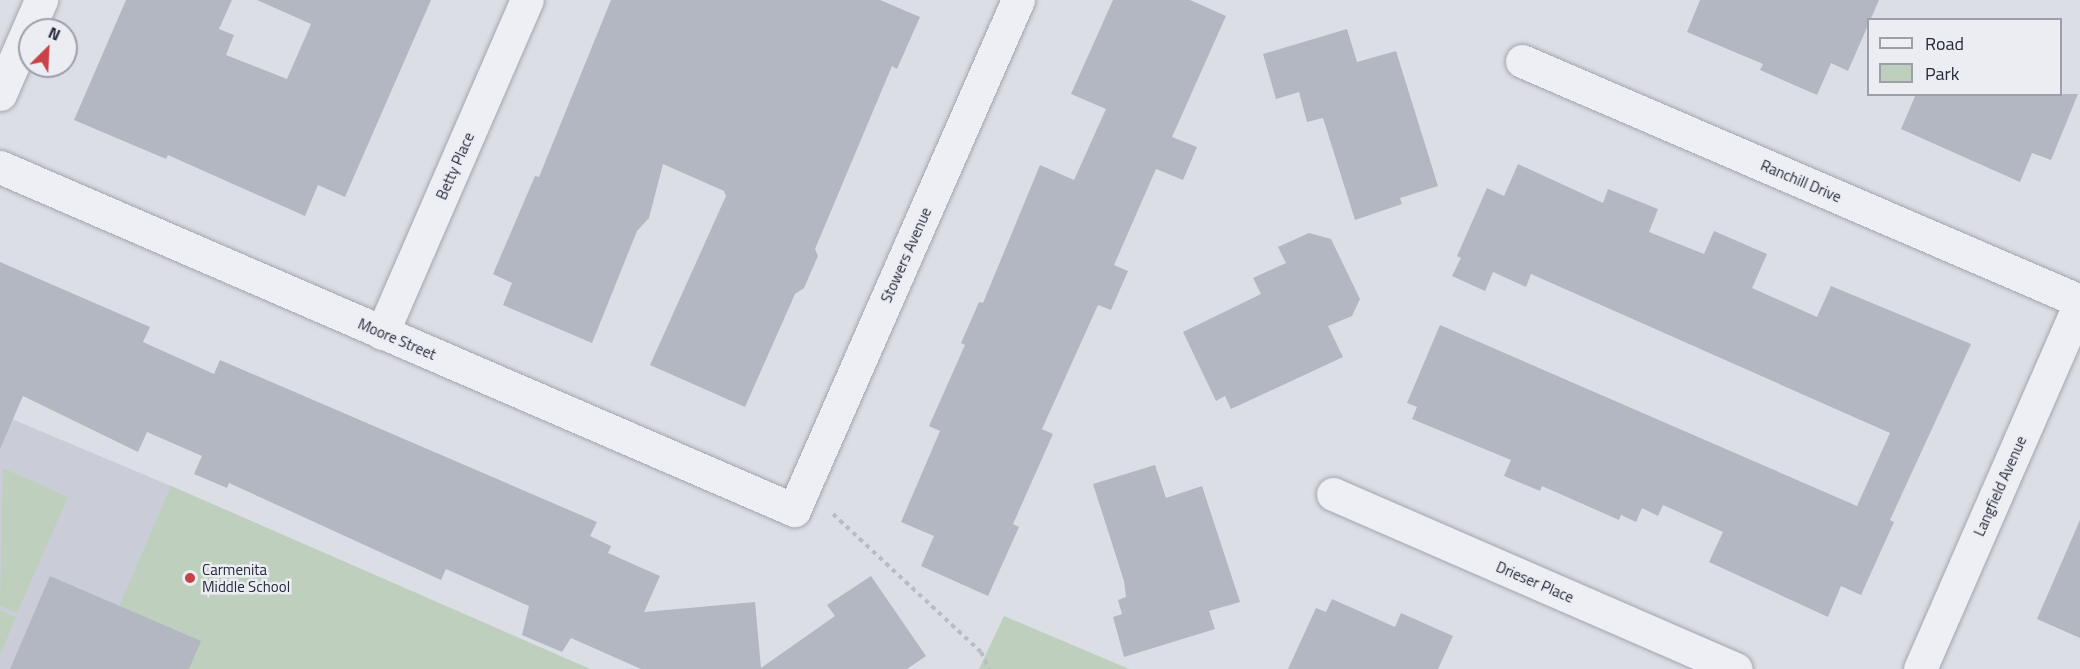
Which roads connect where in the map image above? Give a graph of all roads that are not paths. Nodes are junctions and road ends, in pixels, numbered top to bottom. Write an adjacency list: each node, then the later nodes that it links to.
1 (41, 0): 5 (street)
2 (527, 0): 8 (street, Betty Place)
3 (1018, 0): 10 (street, Stowers Avenue)
4 (1522, 61): 7 (street, Ranchill Drive)
5 (0, 94)
6 (0, 167): 8 (street, Moore Street)
7 (2080, 302): 12 (street, Langfield Avenue)
8 (382, 333): 10 (street, Moore Street)
9 (1333, 494): 11 (street, Drieser Place)
10 (799, 499)
11 (1736, 669)
12 (1920, 669)

